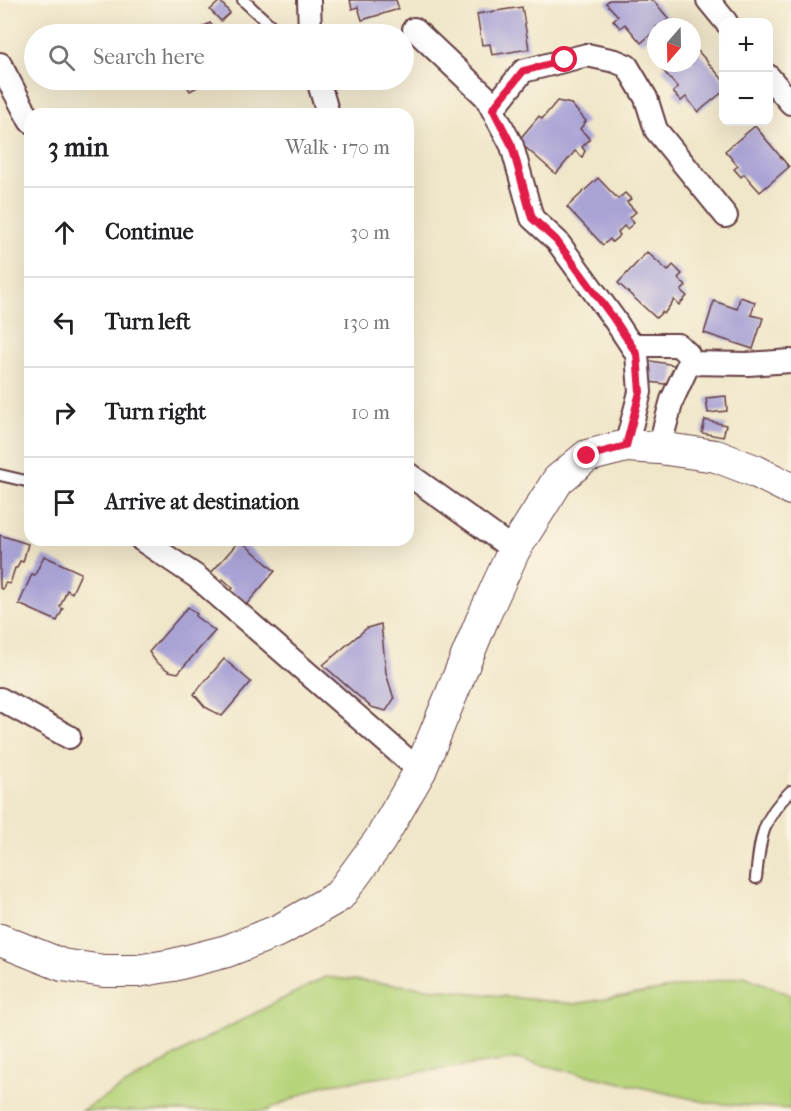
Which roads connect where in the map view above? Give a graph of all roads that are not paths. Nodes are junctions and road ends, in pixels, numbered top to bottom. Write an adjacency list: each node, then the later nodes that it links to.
1 (243, 0): 5 (lane)
2 (309, 0): 6 (street)
3 (708, 0): 4 (street)
4 (723, 18)
5 (269, 24)
6 (310, 24)
7 (414, 29): 13 (street)
8 (0, 64): 14 (street)
9 (773, 82): 11 (street)
10 (321, 90): 12 (street)
11 (791, 103)
12 (326, 108)
13 (493, 109): 15 (street); 16 (street)
14 (24, 110)
15 (726, 216)
16 (632, 345): 18 (street); 19 (street)
17 (791, 361): 18 (street)
18 (689, 363): 20 (street)
19 (626, 446): 20 (street); 26 (street)
20 (659, 448): 24 (street)
21 (0, 475): 23 (lane)
22 (414, 478): 26 (street)
23 (24, 481)
24 (791, 489)
25 (151, 546): 29 (street)
26 (514, 550): 29 (street)
27 (0, 699): 28 (street)
28 (69, 737)
29 (420, 771): 32 (street)
30 (791, 791): 31 (lane)
31 (756, 878)
32 (0, 940)

